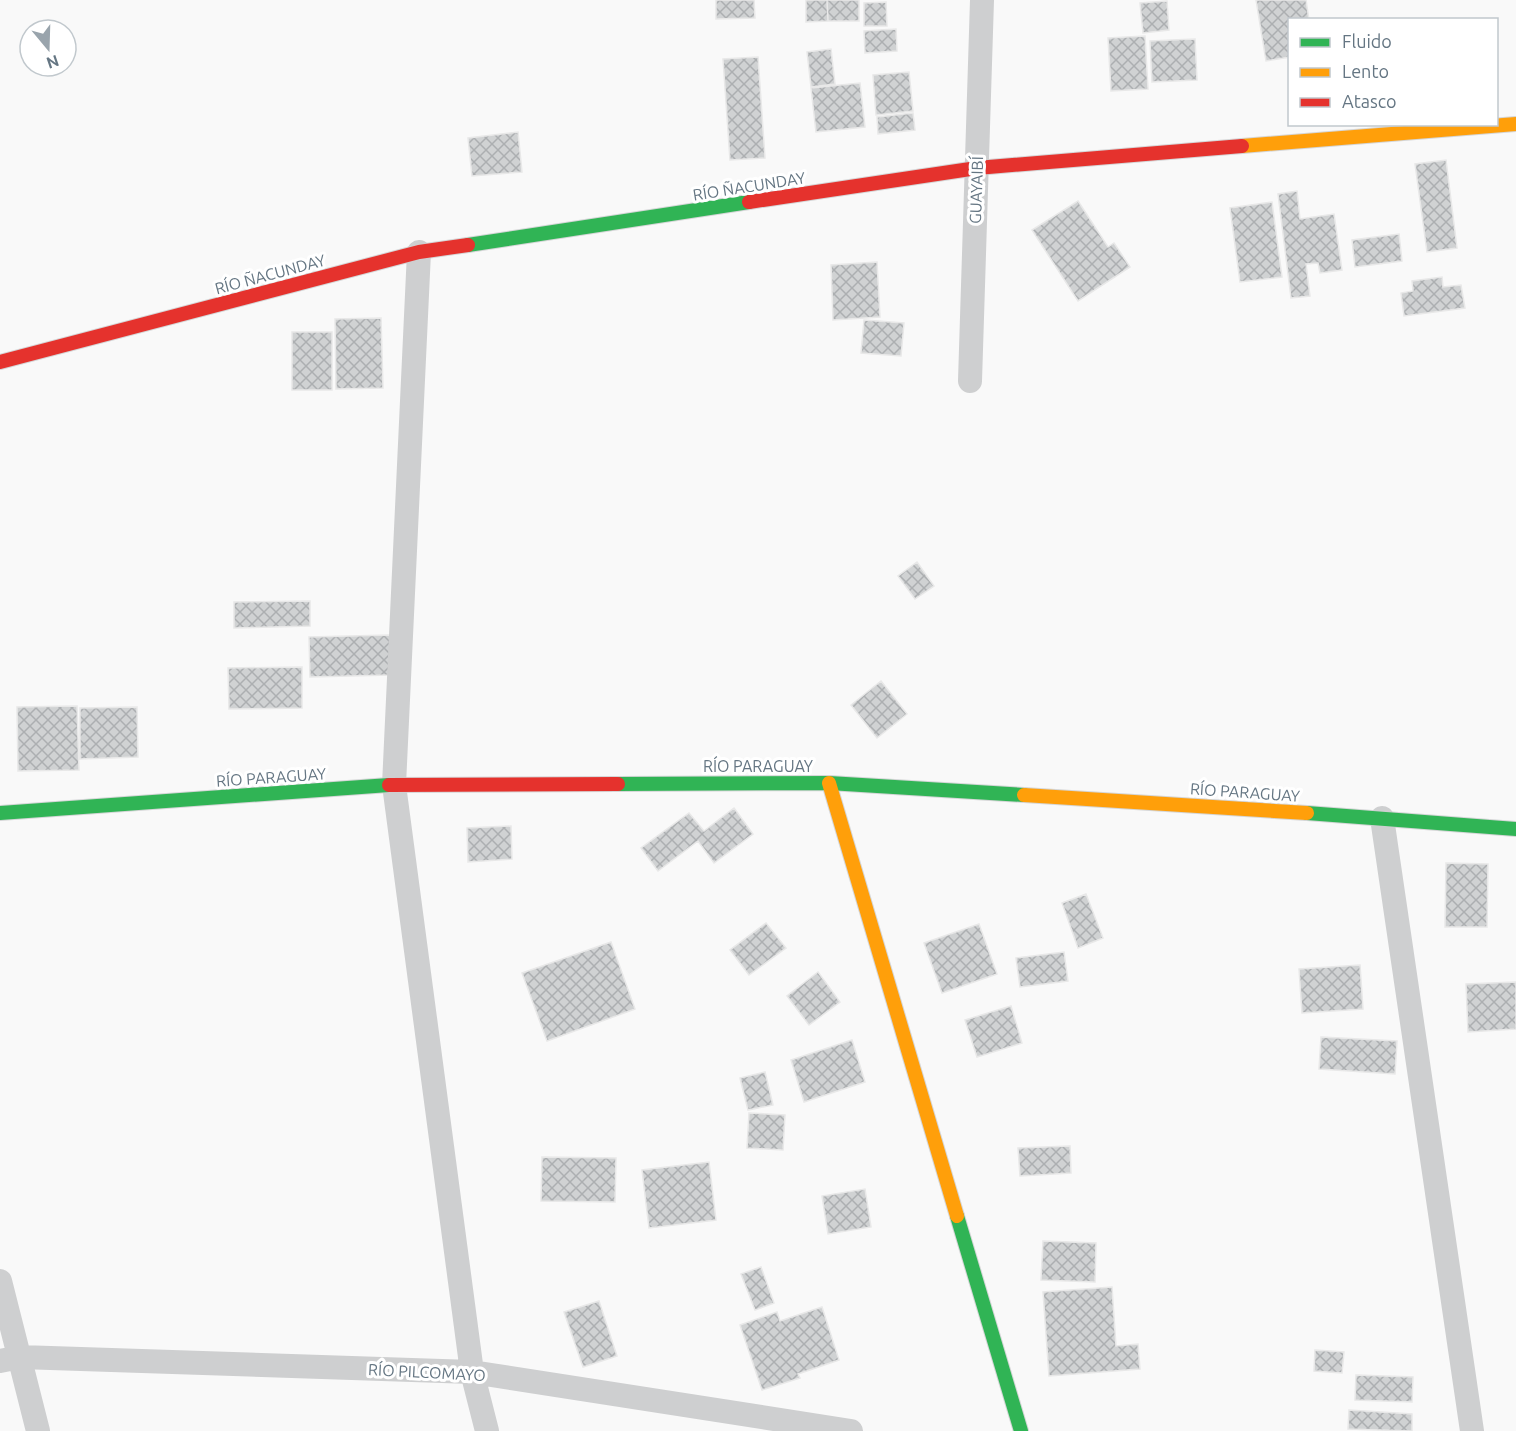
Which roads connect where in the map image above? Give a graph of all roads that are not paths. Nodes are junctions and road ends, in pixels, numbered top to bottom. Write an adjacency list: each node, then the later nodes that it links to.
1 (982, 0): 5 (street, GUAYAIBÍ)
2 (1516, 124): 3 (street, RÍO ÑACUNDAY)
3 (1498, 125)
4 (1492, 126): 5 (street, RÍO ÑACUNDAY)
5 (977, 168): 6 (street, RÍO ÑACUNDAY); 8 (street, GUAYAIBÍ)
6 (419, 252): 7 (street, RÍO ÑACUNDAY); 10 (street)
7 (0, 362)
8 (970, 381)
9 (829, 783): 10 (street, RÍO PARAGUAY); 12 (street, RÍO PARAGUAY); 20 (street)
10 (394, 785): 11 (street, RÍO PARAGUAY); 16 (street)
11 (0, 813)
12 (1382, 818): 13 (street, RÍO PARAGUAY); 21 (street)
13 (1516, 829)
14 (0, 1281): 15 (street)
15 (10, 1359): 16 (street, RÍO PILCOMAYO); 17 (street)
16 (472, 1372): 18 (street); 19 (street, RÍO PILCOMAYO)
17 (39, 1431)
18 (487, 1431)
19 (851, 1431)
20 (1021, 1431)
21 (1472, 1431)

